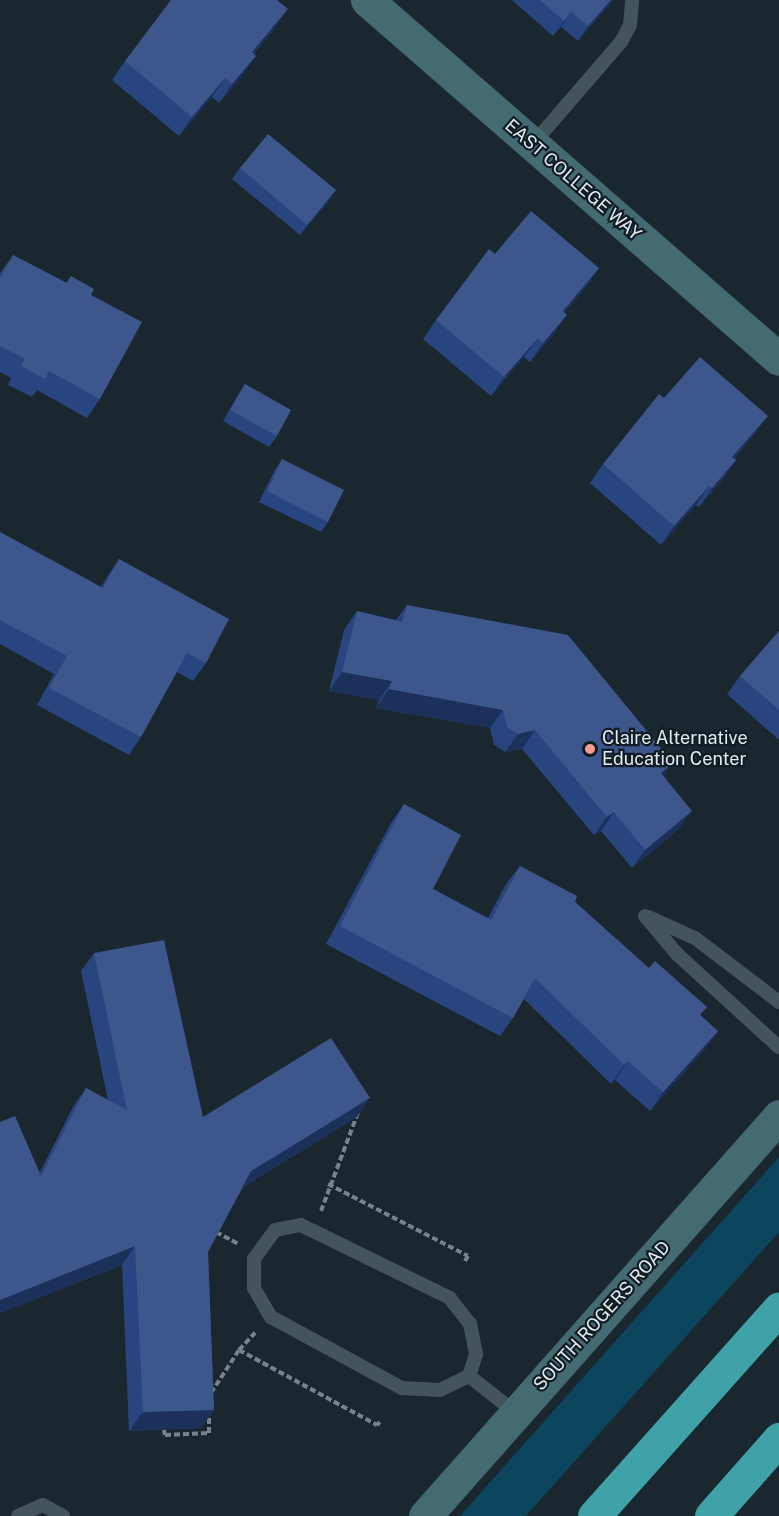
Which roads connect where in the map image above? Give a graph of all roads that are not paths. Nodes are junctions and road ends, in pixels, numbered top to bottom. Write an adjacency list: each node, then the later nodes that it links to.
1 (367, 0): 3 (street, EAST COLLEGE WAY)
2 (632, 0): 3 (lane)
3 (532, 145): 4 (street, EAST COLLEGE WAY)
4 (779, 359)
5 (779, 1002): 6 (lane)
6 (779, 1047)
7 (779, 1116): 10 (street, SOUTH ROGERS ROAD)
8 (779, 1308): 15 (highway)
9 (469, 1376): 9 (lane); 10 (lane)
10 (516, 1413): 14 (street, SOUTH ROGERS ROAD)
11 (779, 1439): 16 (highway)
12 (18, 1516): 13 (lane)
13 (63, 1516)
14 (425, 1516)
15 (594, 1516)
16 (711, 1516)

